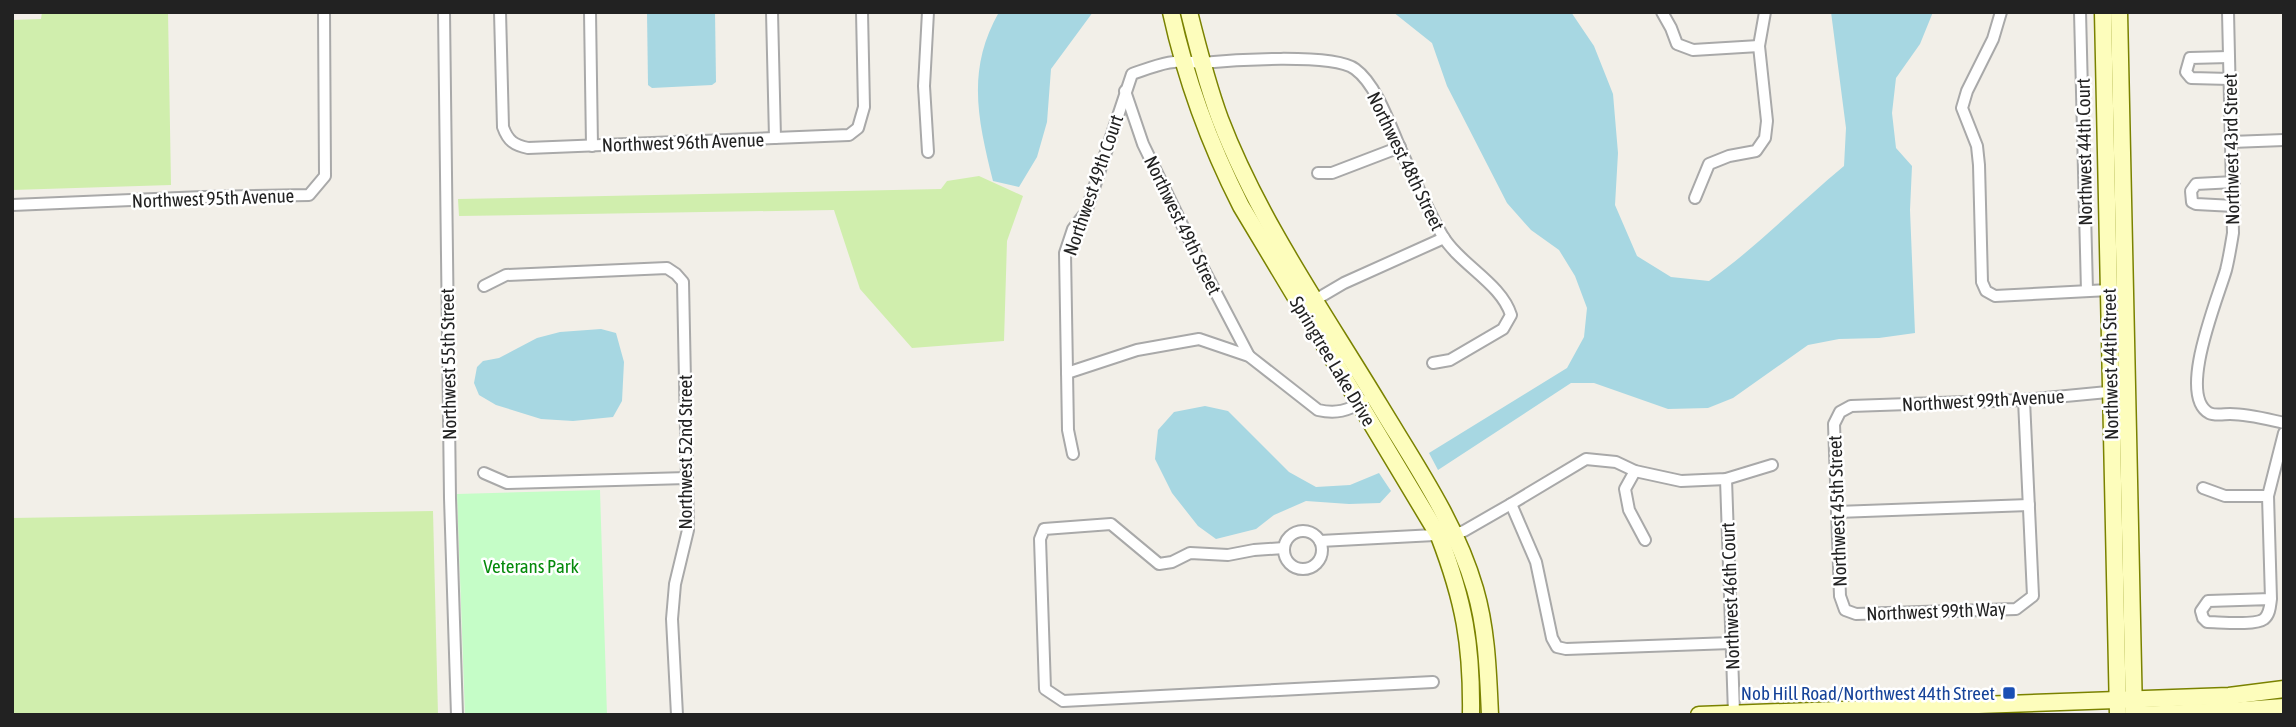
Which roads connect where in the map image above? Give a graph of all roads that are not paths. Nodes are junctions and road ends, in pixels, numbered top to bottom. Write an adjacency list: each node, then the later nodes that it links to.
1 (324, 12): 32 (street, Northwest 95th Avenue)
2 (444, 12): 73 (street, Northwest 55th Street)
3 (500, 12): 26 (street, Northwest 96th Avenue)
4 (590, 12): 26 (street)
5 (772, 12): 23 (street)
6 (862, 12): 23 (street, Northwest 96th Avenue)
7 (928, 12): 28 (street)
8 (1171, 12): 19 (street, Springtree Lake Drive)
9 (1189, 12): 20 (street, Springtree Lake Drive)
10 (1662, 12): 17 (street)
11 (1765, 12): 17 (street)
12 (2001, 12): 37 (street)
13 (2080, 12): 37 (street, Northwest 44th Court)
14 (2103, 12): 36 (street, Northwest 44th Street)
15 (2119, 12): 43 (street, Northwest 44th Street)
16 (2228, 12): 18 (street, Northwest 43rd Street)
17 (1759, 46): 31 (street)
18 (2229, 57): 21 (street, Northwest 43rd Street); 21 (street)
19 (1182, 60): 20 (street, Northwest 49th Court); 22 (street, Northwest 49th Court); 39 (street, Springtree Lake Drive)
20 (1201, 63): 27 (street, Northwest 48th Street); 38 (street, Springtree Lake Drive)
21 (2230, 79): 25 (street, Northwest 43rd Street)
22 (1125, 91): 40 (street, Northwest 49th Street); 42 (street, Northwest 49th Court)
23 (775, 138): 26 (street, Northwest 96th Avenue)
24 (2284, 140): 25 (street)
25 (2231, 142): 30 (street, Northwest 43rd Street)
26 (592, 146)
27 (1400, 147): 29 (street); 34 (street, Northwest 48th Street)
28 (928, 152)
29 (1318, 173)
30 (2234, 182): 33 (street, Northwest 43rd Street); 33 (street)
31 (1695, 198)
32 (12, 205)
33 (2234, 206): 48 (street, Northwest 43rd Street)
34 (1444, 238): 38 (street); 41 (street, Northwest 48th Street)
35 (484, 286): 54 (street, Northwest 52nd Street)
36 (2109, 290): 37 (street); 43 (street, Northwest 44th Street)
37 (2087, 292)
38 (1316, 299): 39 (street); 44 (street, Springtree Lake Drive)
39 (1301, 308): 46 (street, Springtree Lake Drive)
40 (1250, 356): 42 (street); 46 (street)
41 (1433, 363)
42 (1067, 373): 50 (street, Northwest 49th Court)
43 (2119, 391): 45 (street, Northwest 99th Avenue); 71 (street, Northwest 44th Street)
44 (1373, 395): 46 (street); 61 (street, Springtree Lake Drive)
45 (2024, 400): 47 (street, Northwest 99th Avenue); 59 (street)
46 (1359, 404): 61 (street, Springtree Lake Drive)
47 (1840, 412): 60 (street, Northwest 45th Street)
48 (2284, 423)
49 (2284, 433): 57 (street)
50 (1073, 454)
51 (1772, 465): 55 (street)
52 (1635, 471): 55 (street); 58 (street); 62 (street)
53 (484, 473): 54 (street)
54 (687, 478): 74 (street, Northwest 52nd Street)
55 (1726, 479): 67 (street, Northwest 46th Court)
56 (2203, 488): 57 (street)
57 (2269, 496): 65 (street)
58 (1511, 504): 61 (street); 67 (street)
59 (2029, 505): 60 (street); 66 (street, Northwest 99th Way)
60 (1837, 512): 66 (street, Northwest 45th Street)
61 (1446, 535): 63 (street); 75 (street, Springtree Lake Drive); 76 (street)
62 (1645, 540)
63 (1320, 541): 64 (street); 64 (street)
64 (1284, 548): 68 (street)
65 (2271, 599): 65 (street)
66 (1845, 610)
67 (1731, 643): 72 (street, Northwest 46th Court)
68 (1433, 682)
69 (2284, 689): 71 (street)
70 (2284, 707): 71 (street)
71 (2128, 709): 72 (street)
72 (1734, 713): 77 (street)
73 (457, 715)
74 (677, 715)
75 (1471, 715)
76 (1490, 715)
77 (1699, 715)

